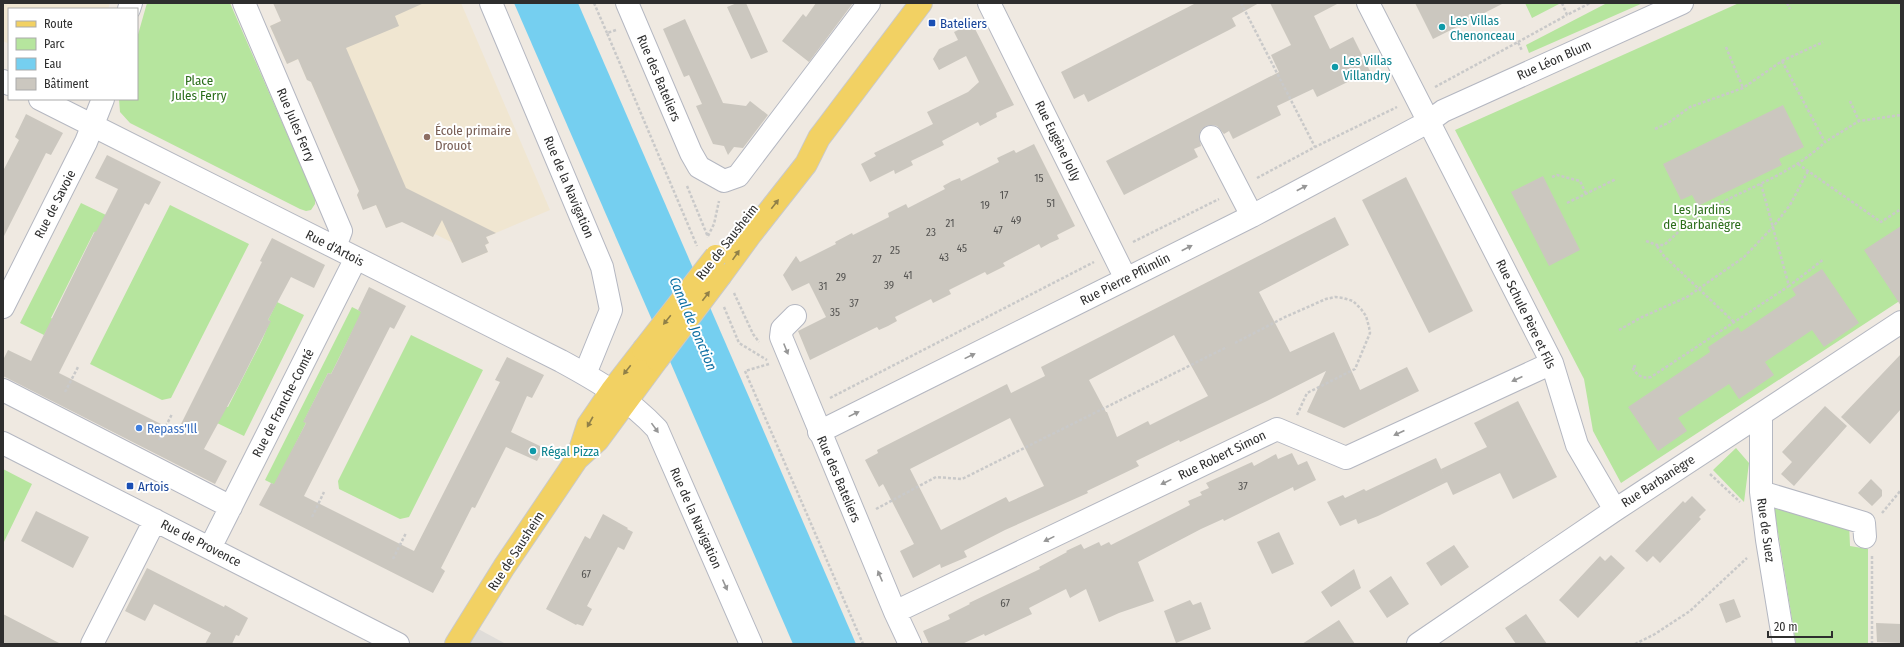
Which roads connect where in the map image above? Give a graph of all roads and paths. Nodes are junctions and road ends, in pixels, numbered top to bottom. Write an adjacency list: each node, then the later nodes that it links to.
1 (244, 3): 51 (street, Rue Jules Ferry)
2 (491, 3): 71 (street, Rue de la Navigation)
3 (594, 3): 16 (path)
4 (869, 3): 42 (street)
5 (921, 3): 54 (main road, Rue de Sausheim)
6 (989, 3): 52 (street, Rue Eugène Jolly)
7 (1241, 3): 35 (path)
8 (1368, 3): 30 (street, Rue Schule Père et Fils)
9 (1562, 3): 15 (path)
10 (1590, 3): 15 (path)
11 (1682, 3): 30 (street, Rue Léon Blum)
12 (1787, 3): 13 (path)
13 (1790, 8)
14 (632, 12): 16 (path); 42 (street, Rue des Bateliers)
15 (1567, 15): 17 (path)
16 (607, 33): 54 (path)
17 (1518, 42): 20 (path); 22 (path)
18 (1823, 42): 21 (path)
19 (1726, 48): 23 (path)
20 (1523, 53)
21 (1782, 61): 23 (path); 34 (path)
22 (1432, 88)
23 (1743, 88): 32 (path)
24 (42, 100): 31 (street, Rue d'Artois)
25 (103, 100): 31 (street, Rue de Savoie)
26 (1850, 101): 29 (path)
27 (1399, 105): 35 (path)
28 (1901, 115): 29 (path)
29 (1860, 121): 34 (path)
30 (1428, 122): 47 (street, Rue Pierre Pflimlin, one-way to 30); 68 (street, Rue Schule Père et Fils)
31 (93, 126): 51 (street, Rue d'Artois); 60 (street, Rue de Savoie)
32 (1654, 129)
33 (1210, 137): 43 (street)
34 (1825, 142): 36 (path)
35 (1315, 147): 43 (path)
36 (1798, 164): 37 (path); 41 (path)
37 (1808, 171): 46 (path); 48 (path)
38 (1552, 177): 44 (path)
39 (1616, 179): 44 (path)
40 (685, 180): 54 (path)
41 (1761, 184): 48 (path); 50 (path)
42 (722, 187): 54 (path)
43 (1238, 189): 47 (street); 52 (path)
44 (1586, 194): 45 (path)
45 (1567, 204)
46 (1901, 209)
47 (1252, 216): 56 (street, Rue Pierre Pflimlin, one-way to 47)
48 (1773, 227): 57 (path); 58 (path)
49 (1646, 241): 50 (path)
50 (1657, 245): 58 (path)
51 (335, 247): 53 (street, Rue d'Artois)
52 (1113, 252): 56 (street, Rue Eugène Jolly); 75 (path)
53 (356, 258): 71 (street, Rue d'Artois); 87 (street, Rue de Franche-Comté)
54 (714, 258): 65 (path); 74 (main road, Rue de Sausheim, bridge)
55 (1824, 259): 57 (path)
56 (1126, 280): 78 (street, Rue Pierre Pflimlin, one-way to 56)
57 (1789, 286): 62 (path)
58 (1699, 289): 62 (path); 64 (path)
59 (720, 300): 101 (path)
60 (3, 307)
61 (795, 316): 75 (street, Rue des Bateliers, one-way to 75)
62 (1734, 322): 69 (path)
63 (1901, 322): 77 (street, Rue Barbanègre)
64 (1619, 330)
65 (753, 334)
66 (1235, 343): 79 (path)
67 (1227, 347): 86 (path)
68 (1552, 363): 79 (street, Rue Robert Simon, one-way to 79); 88 (street, Rue Schule Père et Fils)
69 (1636, 366)
70 (78, 368): 73 (path)
71 (585, 374): 74 (street, Rue d'Artois)
72 (3, 390): 87 (street)
73 (65, 392)
74 (619, 395): 99 (main road, Rue de Sausheim); 100 (street, Rue de la Navigation, one-way to 100)
75 (810, 408): 78 (street, Rue des Bateliers)
76 (172, 414): 80 (path)
77 (1761, 415): 82 (street, Rue Barbanègre); 85 (street, Rue de Suez)
78 (819, 432): 96 (street, Rue des Bateliers, one-way to 78)
79 (1289, 434): 96 (street, Rue Robert Simon, one-way to 96)
80 (159, 440)
81 (3, 443): 90 (street, Rue de Provence)
82 (1693, 459): 88 (street, Rue Barbanègre); 91 (path)
83 (1901, 490): 92 (path)
84 (324, 492): 89 (path)
85 (1761, 492): 91 (street, Rue de Suez); 92 (street)
86 (892, 500)
87 (231, 506): 94 (street, Rue de Franche-Comté)
88 (1615, 510): 103 (street, Rue Barbanègre)
89 (312, 517)
90 (155, 520): 94 (street, Rue de Provence); 97 (street)
91 (1766, 530): 104 (path); 105 (street, Rue de Suez)
92 (1864, 530): 106 (path)
93 (406, 533): 95 (path)
94 (210, 548): 98 (street, Rue de Provence)
95 (393, 559)
96 (895, 612): 102 (street, Rue des Bateliers)
97 (92, 644)
98 (398, 644)
99 (456, 644)
100 (751, 644)
101 (863, 644)
102 (910, 644)
103 (1418, 644)
104 (1635, 644)
105 (1784, 644)
106 (1872, 644)

